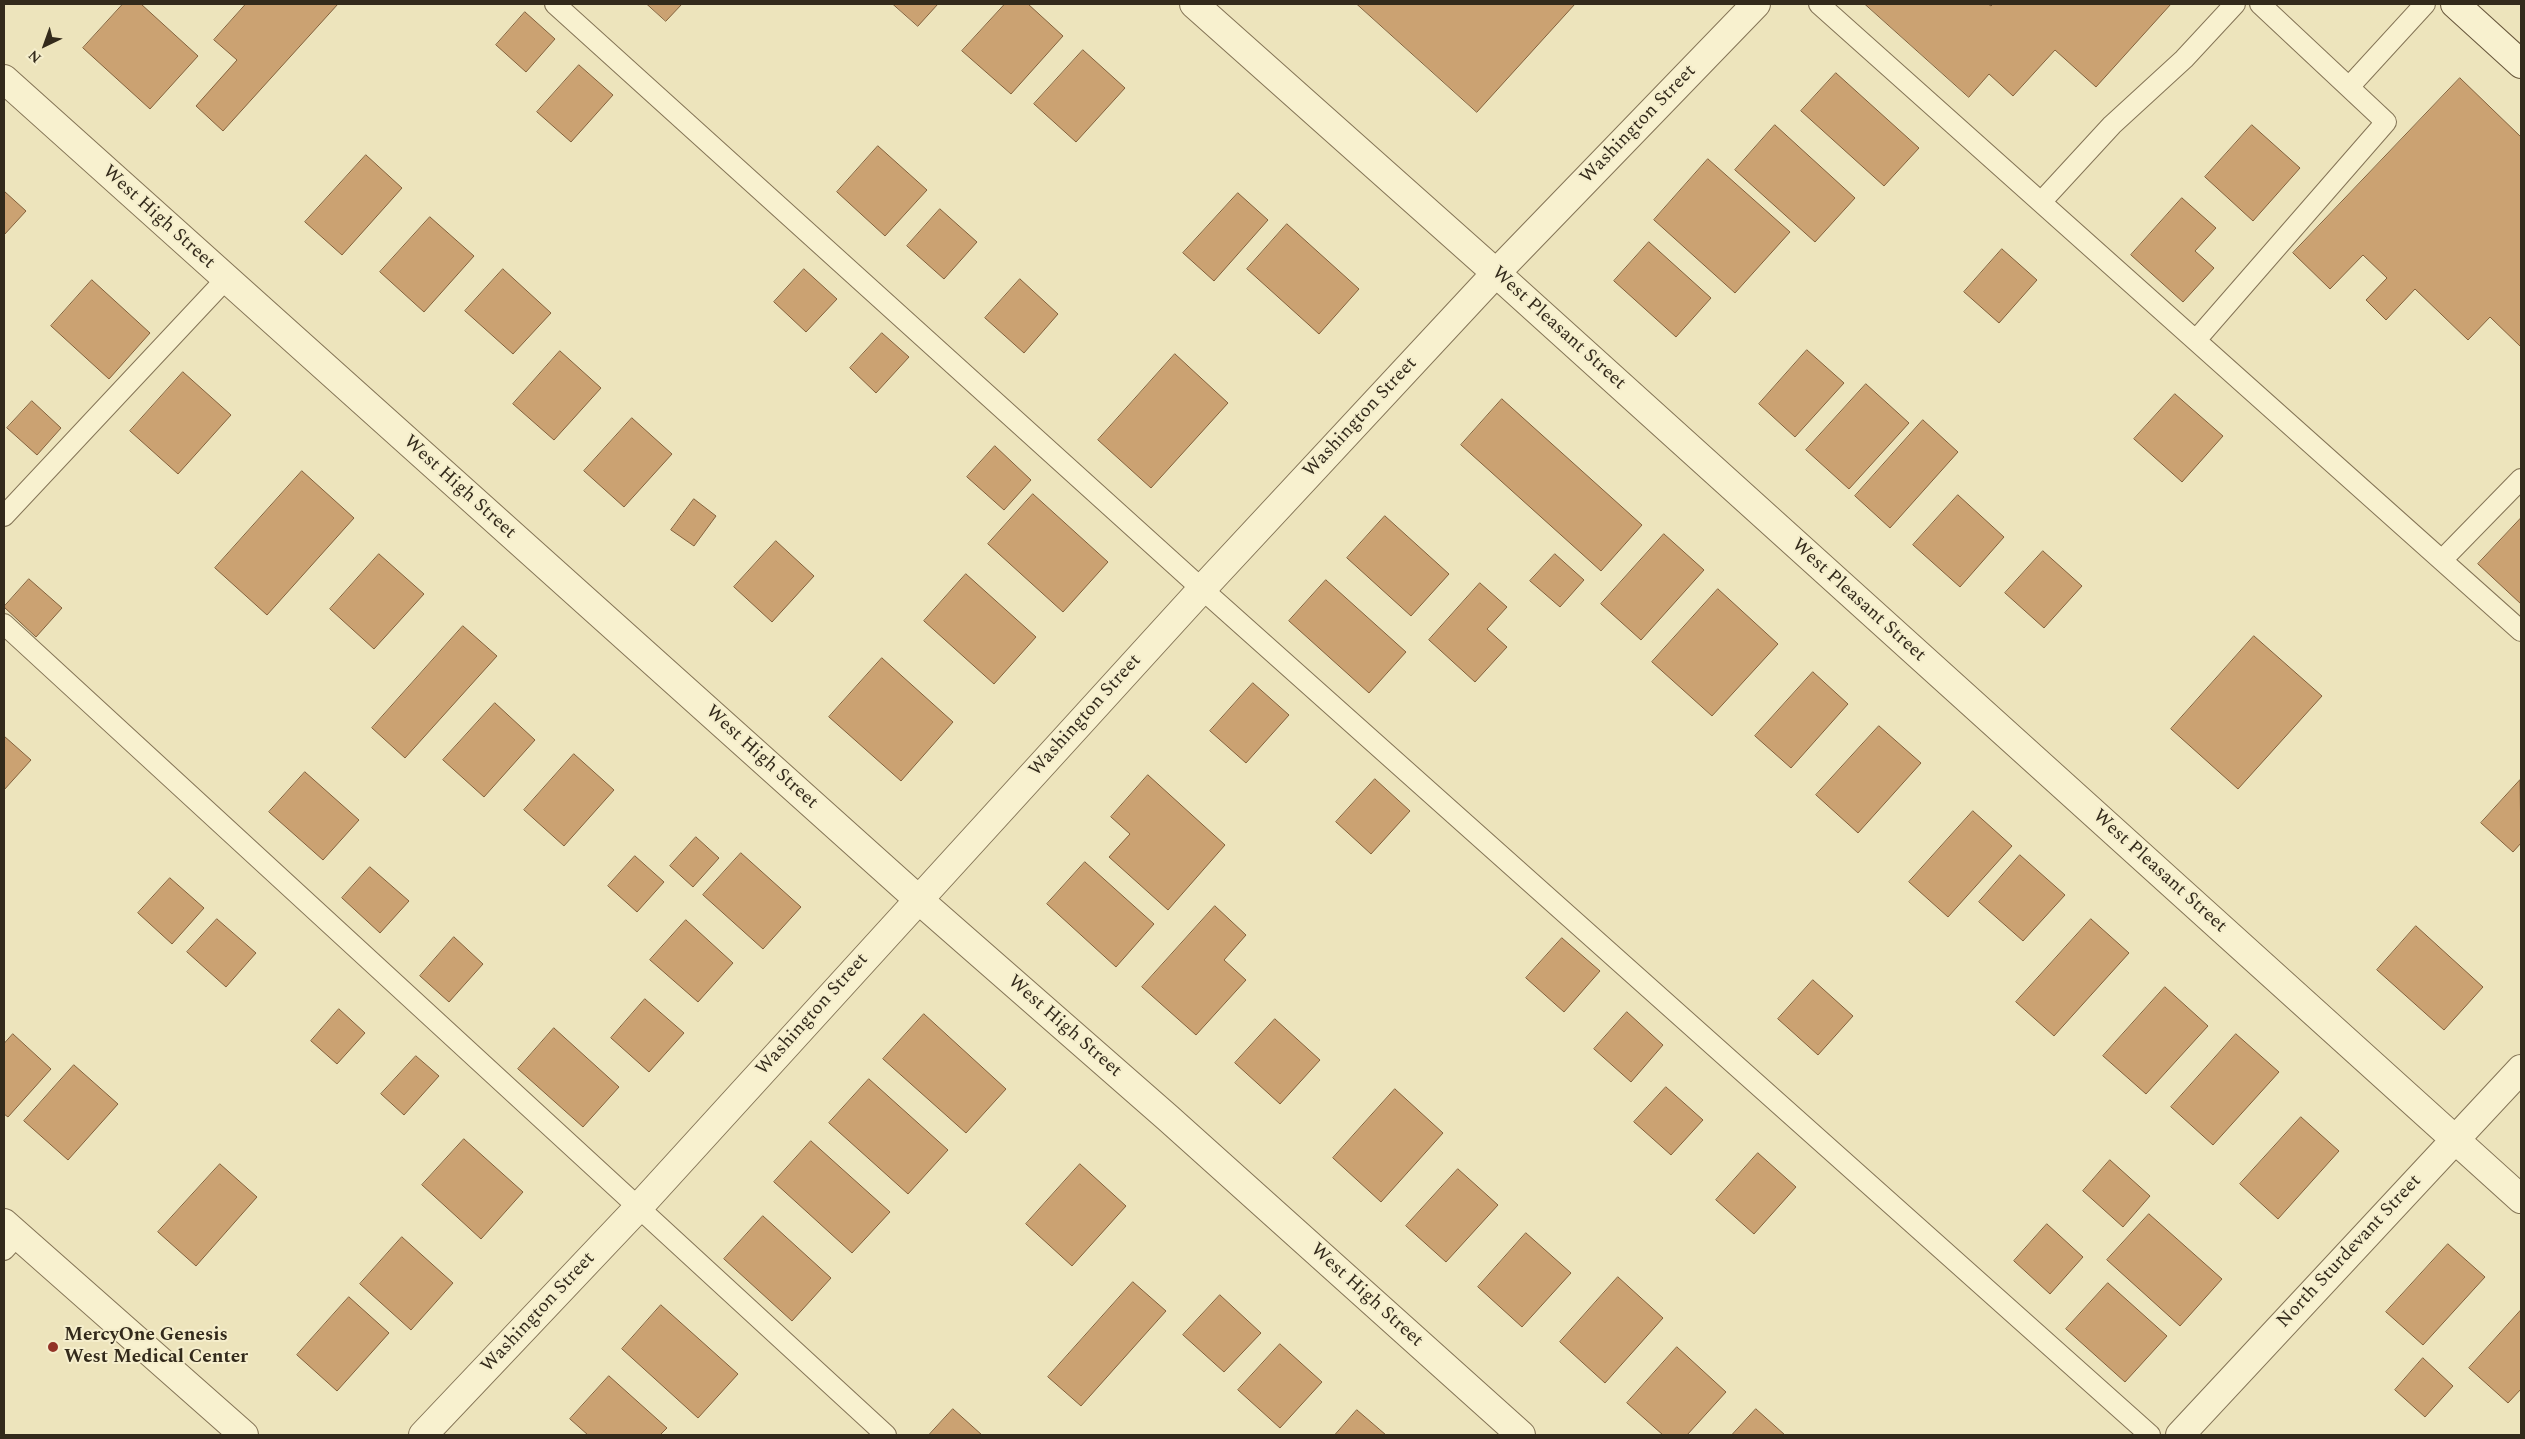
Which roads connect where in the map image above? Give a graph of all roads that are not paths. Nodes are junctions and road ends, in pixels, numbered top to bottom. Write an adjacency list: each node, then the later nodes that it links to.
1 (555, 4): 19 (lane)
2 (1194, 4): 13 (street, West Pleasant Street)
3 (1756, 4): 13 (street, Washington Street)
4 (1819, 4): 12 (lane)
5 (2235, 4): 12 (lane)
6 (2260, 4): 11 (lane)
7 (2425, 4): 11 (lane)
8 (2455, 4): 9 (street)
9 (2521, 64)
10 (4, 79): 14 (street, West High Street)
11 (2349, 87): 15 (lane)
12 (2042, 201): 15 (lane)
13 (1496, 273): 19 (street, Washington Street); 24 (street, West Pleasant Street)
14 (226, 279): 17 (lane); 22 (street, West High Street)
15 (2196, 340): 18 (lane)
16 (2521, 480): 18 (lane)
17 (4, 516)
18 (2442, 560): 21 (lane)
19 (1202, 589): 22 (street, Washington Street); 32 (lane)
20 (4, 624): 26 (lane)
21 (2521, 631)
22 (919, 900): 26 (street, Washington Street); 31 (street, West High Street)
23 (2521, 1069): 24 (street, North Sturdevant Street)
24 (2455, 1140): 25 (street, West Pleasant Street); 33 (street, North Sturdevant Street)
25 (2521, 1199)
26 (637, 1209): 29 (street, Washington Street); 30 (lane)
27 (8, 1236): 28 (street)
28 (244, 1435)
29 (423, 1435)
30 (886, 1435)
31 (1521, 1435)
32 (2150, 1435)
33 (2180, 1435)

